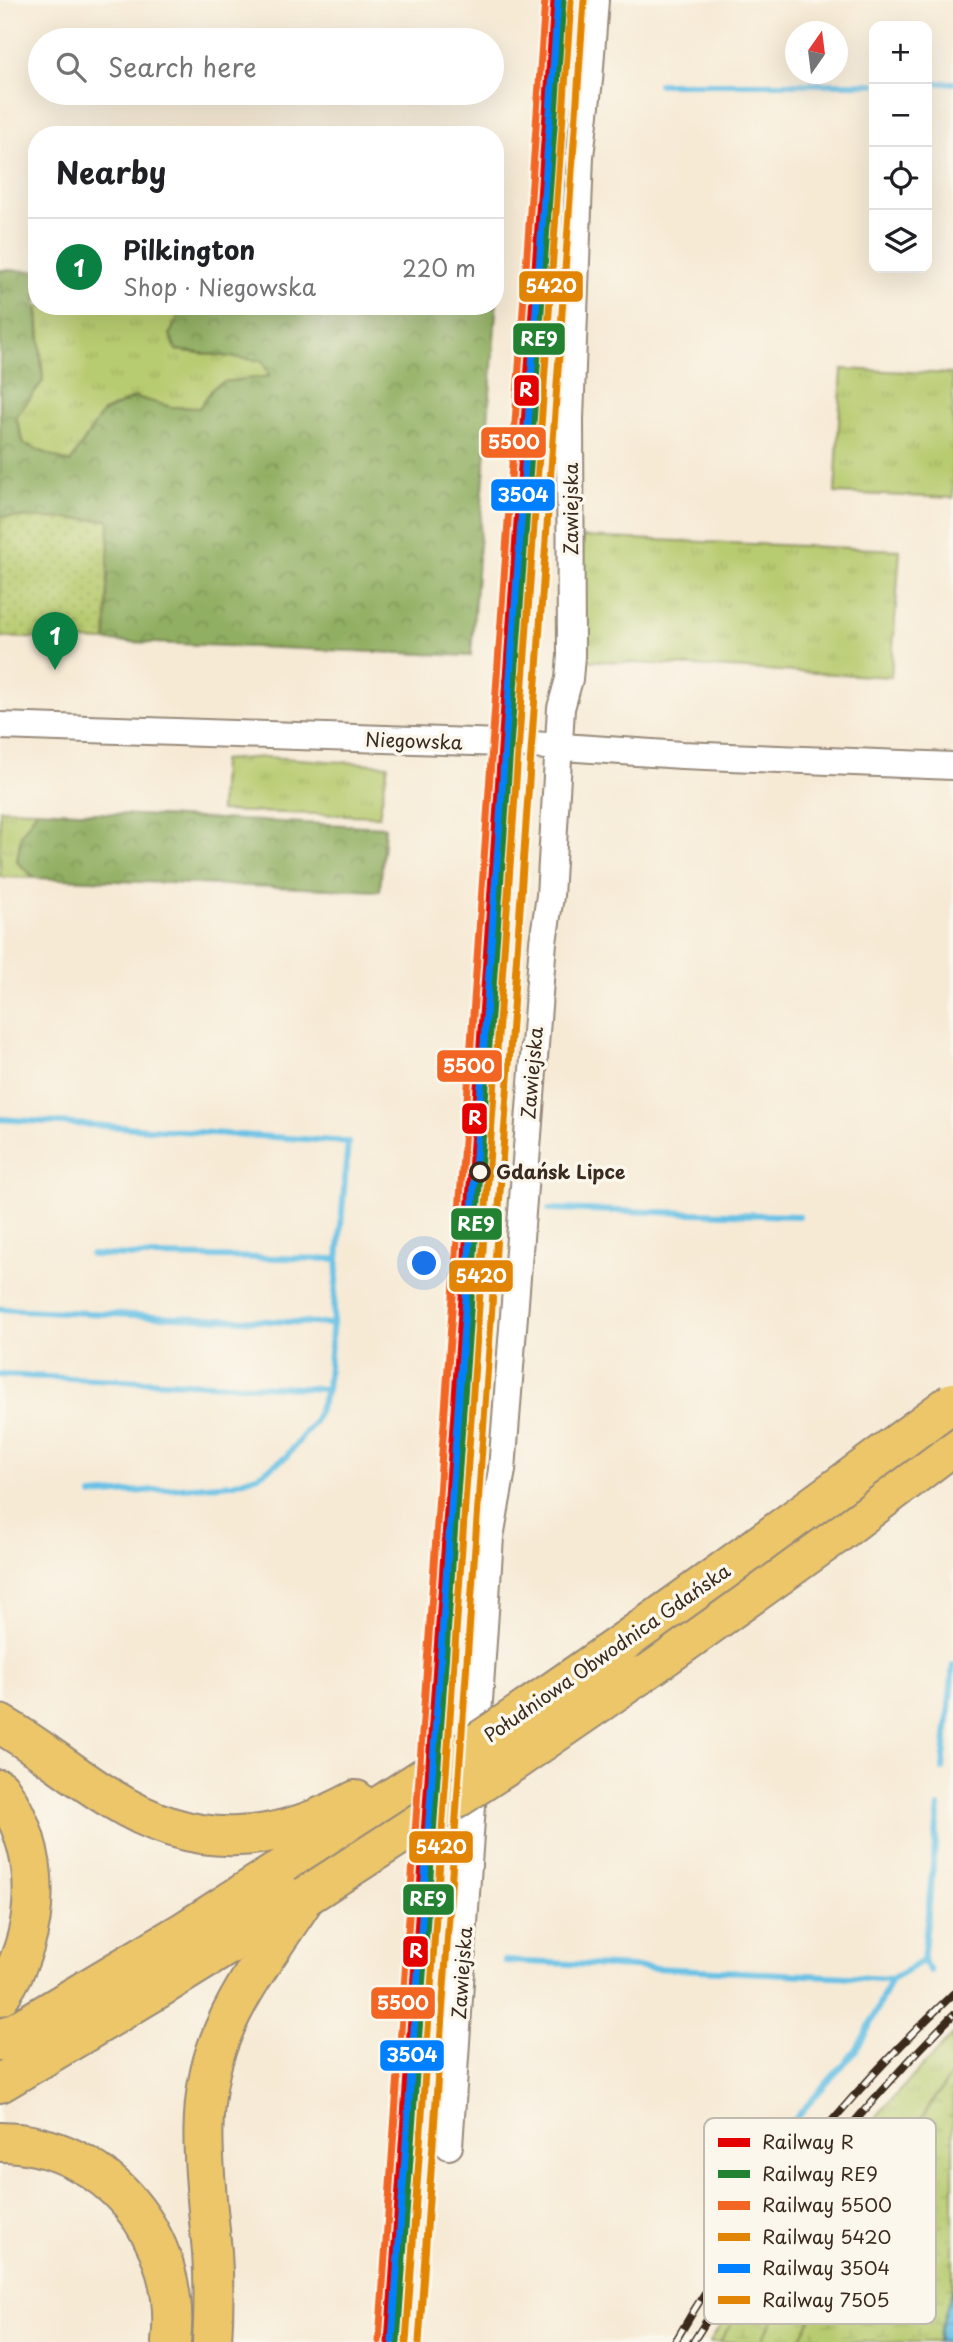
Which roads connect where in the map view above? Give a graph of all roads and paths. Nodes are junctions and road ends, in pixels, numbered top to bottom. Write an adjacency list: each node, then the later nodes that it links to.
1 (595, 0): 3 (street, Zawiejska)
2 (0, 726): 3 (street, Niegowska)
3 (559, 748): 4 (street, Niegowska); 15 (street, Zawiejska)
4 (953, 766)
5 (953, 1402): 8 (highway, Południowa Obwodnica Gdańska, bridge)
6 (953, 1446): 10 (highway, Południowa Obwodnica Gdańska, bridge)
7 (0, 1724): 8 (highway)
8 (457, 1756): 12 (highway, Południowa Obwodnica Gdańska)
9 (0, 1789): 11 (highway)
10 (306, 1896): 13 (highway, Południowa Obwodnica Gdańska); 17 (highway)
11 (0, 1996)
12 (0, 2041)
13 (0, 2083)
14 (0, 2142): 16 (highway)
15 (449, 2146)
16 (171, 2342)
17 (212, 2342)

